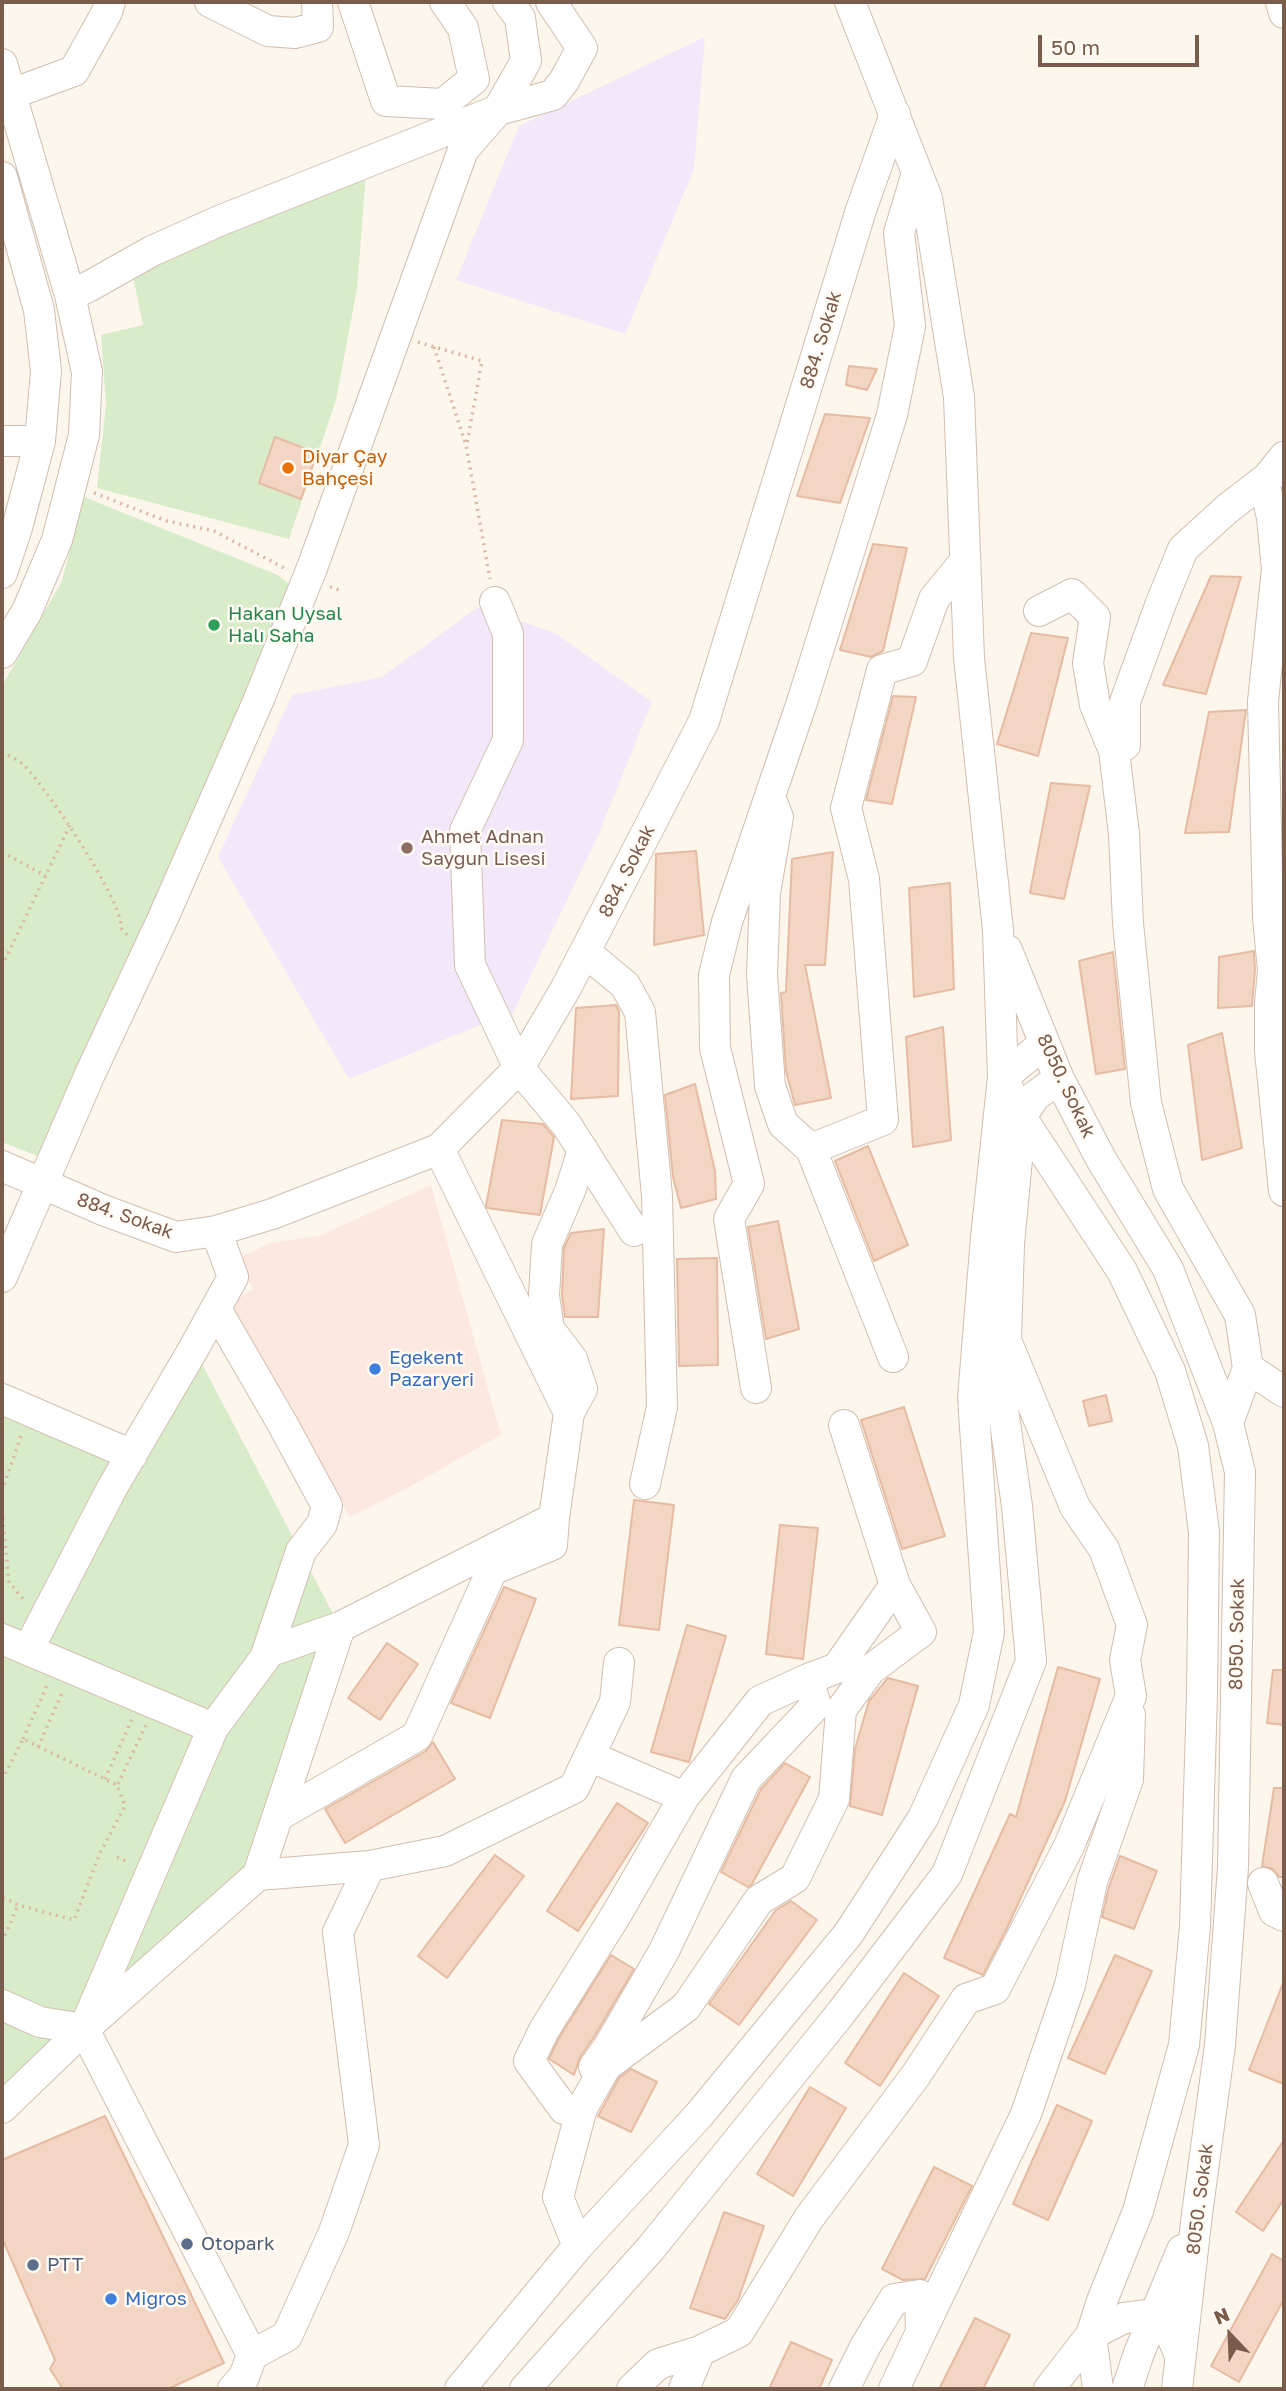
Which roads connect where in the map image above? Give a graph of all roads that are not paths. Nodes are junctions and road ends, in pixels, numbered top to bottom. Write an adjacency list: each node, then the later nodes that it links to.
1 (110, 2): 12 (street)
2 (210, 2): 3 (street)
3 (317, 2)
4 (353, 2): 5 (street)
5 (445, 2)
6 (508, 2): 13 (street)
7 (551, 2): 13 (street)
8 (850, 2): 14 (street)
9 (1282, 2): 10 (street)
10 (1284, 13)
11 (2, 64): 12 (street)
12 (11, 94): 17 (street)
13 (498, 110): 17 (street); 41 (street)
14 (895, 114): 15 (street); 31 (street, 884. Sokak)
15 (917, 173): 22 (street); 29 (street)
16 (2, 177): 19 (street)
17 (69, 295): 25 (street)
18 (2, 441): 19 (street)
19 (40, 441): 23 (street)
20 (1284, 457): 21 (street)
21 (1274, 473): 28 (street); 42 (street)
22 (965, 561): 30 (street); 38 (street)
23 (2, 573)
24 (495, 602): 33 (street)
25 (14, 605): 27 (street)
26 (1039, 611): 28 (street)
27 (2, 653)
28 (1114, 751): 49 (street)
29 (769, 797): 38 (street); 50 (street)
30 (998, 930): 32 (street, 8050. Sokak); 34 (street)
31 (585, 951): 33 (street, 884. Sokak); 57 (street)
32 (1044, 1044): 34 (street); 35 (street, 8050. Sokak)
33 (519, 1068): 37 (street, 884. Sokak); 39 (street)
34 (1003, 1077): 36 (street, 8050. Sokak); 80 (street)
35 (1059, 1079): 36 (street); 54 (street, 8050. Sokak)
36 (1021, 1117): 47 (street); 83 (street, 8050. Sokak)
37 (439, 1149): 43 (street, 884. Sokak); 53 (street)
38 (811, 1149): 48 (street)
39 (583, 1150): 44 (street); 53 (street)
40 (2, 1166): 41 (street, 884. Sokak)
41 (42, 1184): 43 (street, 884. Sokak); 45 (street)
42 (1284, 1191)
43 (216, 1231): 46 (street)
44 (634, 1231)
45 (2, 1277)
46 (216, 1310): 56 (street); 62 (street)
47 (1006, 1342): 65 (street); 89 (street)
48 (893, 1357)
49 (1248, 1368): 51 (street); 54 (street)
50 (756, 1388)
51 (1284, 1392)
52 (2, 1399): 56 (street)
53 (569, 1413): 58 (street)
54 (1228, 1423): 79 (street, 8050. Sokak)
55 (844, 1425): 59 (street)
56 (132, 1455): 61 (street)
57 (645, 1483)
58 (554, 1518): 60 (street); 69 (street)
59 (895, 1585): 64 (street); 78 (street)
60 (340, 1627): 62 (street); 69 (street)
61 (15, 1645): 66 (street)
62 (268, 1652): 66 (street)
63 (619, 1663): 67 (street)
64 (808, 1679): 68 (street); 77 (street)
65 (1131, 1696): 82 (street); 84 (street)
66 (213, 1728): 75 (street)
67 (589, 1756): 68 (street); 70 (street)
68 (684, 1797): 77 (street)
69 (278, 1816): 71 (street)
70 (370, 1866): 71 (street); 85 (street)
71 (258, 1875): 75 (street)
72 (1263, 1883): 73 (street)
73 (1284, 1916)
74 (2, 2005): 75 (street)
75 (84, 2029): 76 (street); 85 (street)
76 (2, 2108)
77 (564, 2109): 78 (street)
78 (558, 2197): 80 (street)
79 (1197, 2214): 81 (street); 86 (street, 8050. Sokak)
80 (578, 2246): 88 (street)
81 (1156, 2314): 83 (street); 86 (street); 96 (street)
82 (921, 2332): 92 (street); 93 (street)
83 (1091, 2335): 94 (street); 95 (street, 8050. Sokak)
84 (700, 2351): 90 (street); 91 (street)
85 (252, 2355): 87 (street)
86 (1181, 2360): 97 (street, 8050. Sokak)
87 (233, 2389)
88 (460, 2389)
89 (525, 2389)
90 (632, 2389)
91 (684, 2389)
92 (844, 2389)
93 (894, 2389)
94 (1049, 2389)
95 (1098, 2389)
96 (1127, 2389)
97 (1177, 2389)

